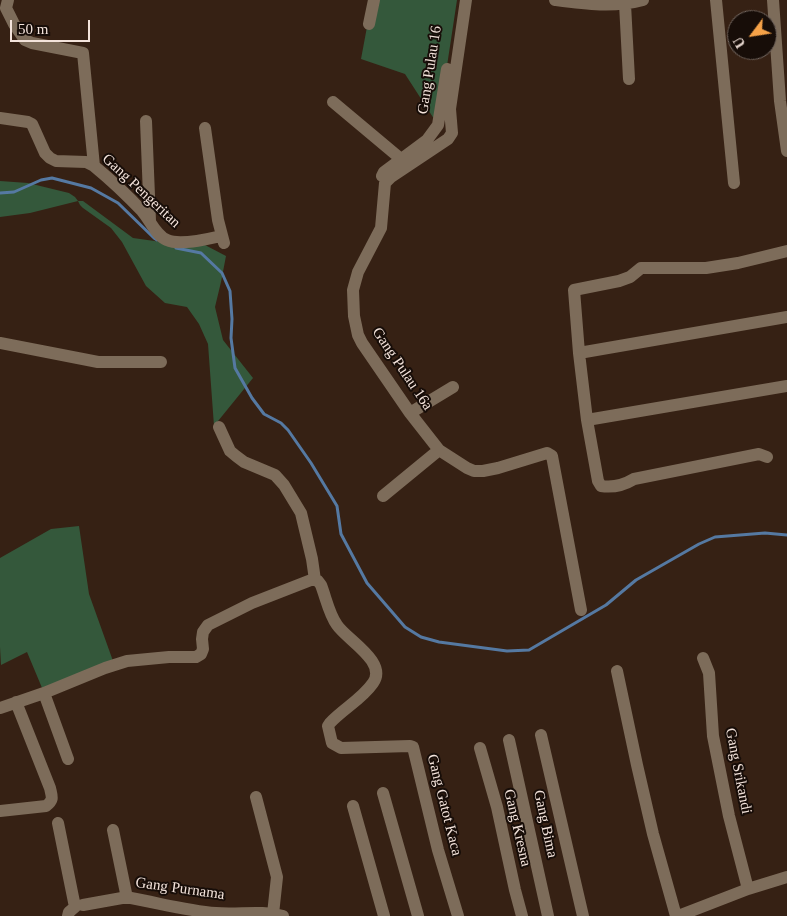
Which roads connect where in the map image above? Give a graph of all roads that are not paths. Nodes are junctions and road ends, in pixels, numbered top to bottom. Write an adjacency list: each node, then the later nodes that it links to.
1 (8, 0): 18 (street)
2 (374, 0): 10 (street)
3 (458, 0): 17 (street, Gang Pulau 16)
4 (466, 0): 29 (street, Gang Pulau 16a)
5 (556, 0): 8 (street)
6 (716, 0): 20 (street)
7 (773, 0): 16 (street)
8 (595, 2): 9 (street)
9 (633, 2): 11 (street)
10 (369, 24)
11 (629, 79)
12 (333, 102): 17 (street)
13 (0, 118): 18 (street, Gang Pengeritan)
14 (146, 121): 21 (street)
15 (205, 128): 21 (street, Gang Pengeritan)
16 (787, 151)
17 (401, 159): 19 (street, Gang Pulau 16)
18 (94, 166): 21 (street, Gang Pengeritan)
19 (382, 176)
20 (734, 183)
21 (150, 221)
22 (787, 251): 25 (street)
23 (787, 317): 25 (street)
24 (0, 343): 26 (street)
25 (578, 353): 30 (street)
26 (161, 362)
27 (787, 386): 30 (street)
28 (453, 387): 29 (street)
29 (410, 413): 32 (street, Gang Pulau 16a)
30 (587, 420): 33 (street)
31 (219, 427): 35 (street)
32 (439, 450): 34 (street); 36 (street, Gang Pulau 16a)
33 (767, 457)
34 (383, 496)
35 (315, 580): 39 (street); 60 (street, Gang Gatot Kaca)
36 (581, 610)
37 (703, 658): 53 (street, Gang Srikandi)
38 (617, 671): 64 (street)
39 (44, 693): 40 (street); 45 (street)
40 (16, 702): 41 (street); 49 (street)
41 (0, 708)
42 (541, 735): 63 (street)
43 (509, 740): 62 (street, Gang Bima)
44 (480, 748): 61 (street, Gang Kresna)
45 (68, 759)
46 (382, 793): 59 (street)
47 (256, 797): 56 (street, Gang Purnama)
48 (353, 806): 58 (street)
49 (0, 811)
50 (58, 823): 57 (street)
51 (113, 830): 54 (street)
52 (787, 877): 53 (street)
53 (748, 889): 64 (street)
54 (127, 898): 55 (street, Gang Purnama); 56 (street, Gang Purnama)
55 (83, 905)
56 (278, 915)
57 (68, 916)
58 (384, 916)
59 (418, 916)
60 (458, 916)
61 (522, 916)
62 (548, 916)
63 (583, 916)
64 (677, 916)

